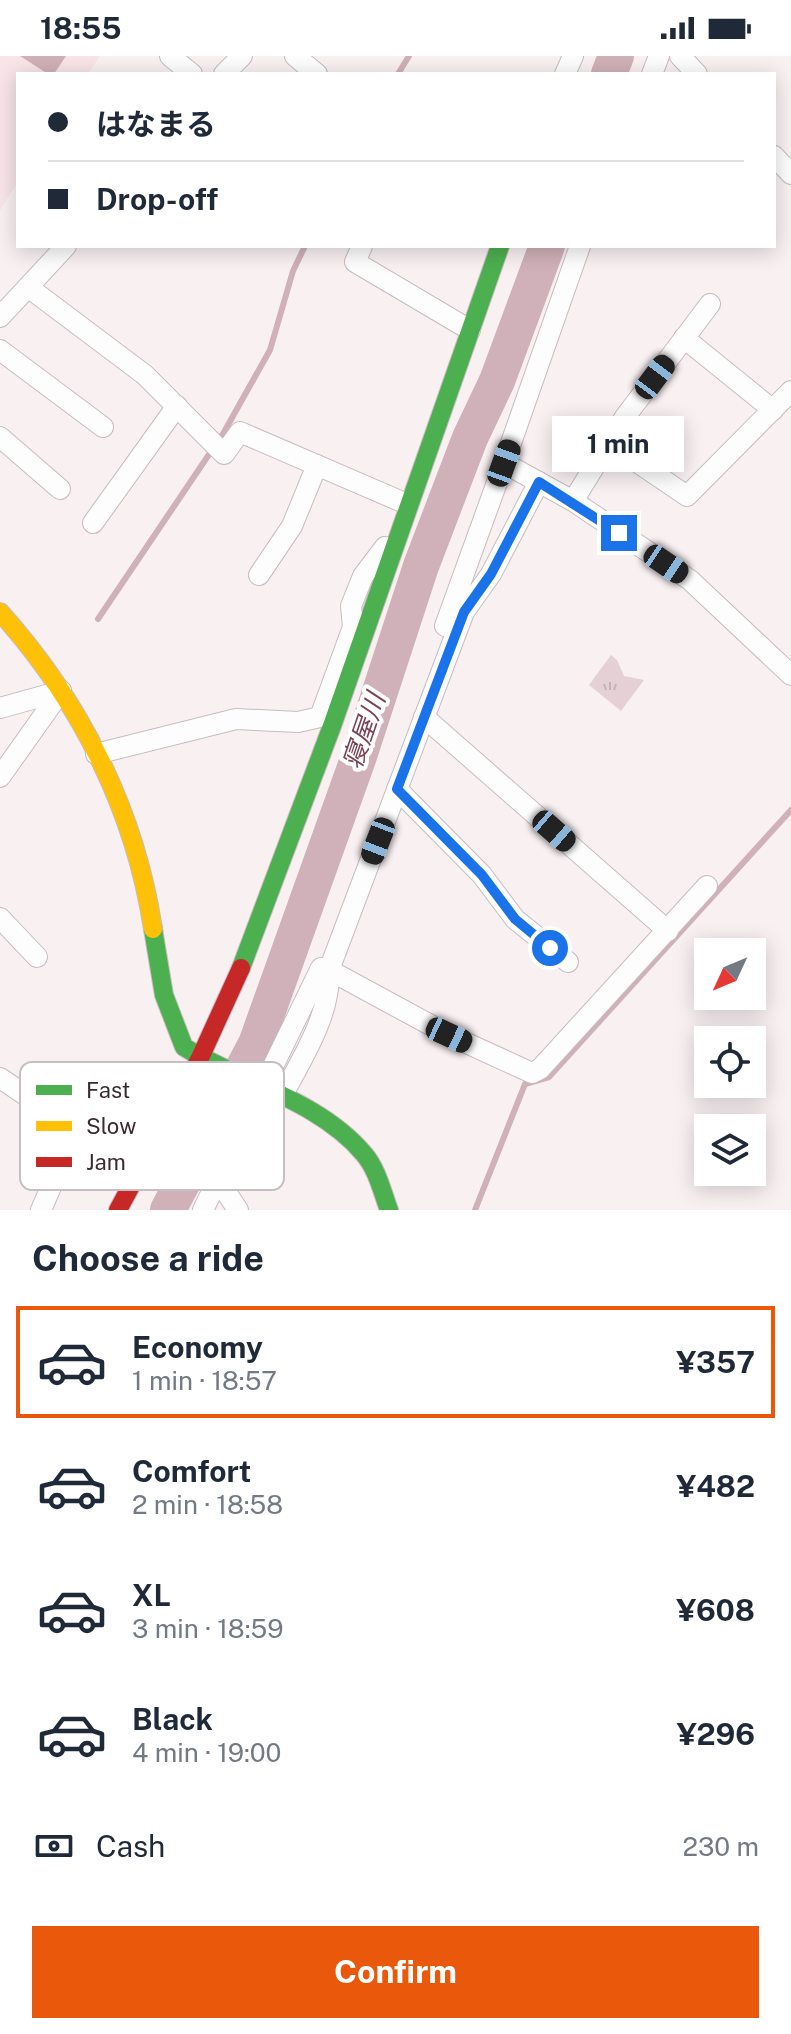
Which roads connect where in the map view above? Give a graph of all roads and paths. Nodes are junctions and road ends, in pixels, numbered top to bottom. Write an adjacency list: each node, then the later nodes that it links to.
1 (170, 56): 5 (street)
2 (242, 56): 6 (street)
3 (295, 56): 7 (street)
4 (680, 56): 8 (street)
5 (190, 72)
6 (226, 72)
7 (315, 72)
8 (695, 72)
9 (776, 158): 10 (street)
10 (791, 174)
11 (64, 248): 15 (street)
12 (361, 248): 18 (street)
13 (496, 248): 18 (street)
14 (579, 248): 28 (street)
15 (28, 287): 17 (street); 23 (street)
16 (710, 304): 19 (street)
17 (0, 317)
18 (470, 330): 38 (street)
19 (684, 338): 24 (street); 27 (street)
20 (0, 350): 25 (street)
21 (791, 391): 24 (street)
22 (431, 404): 32 (street)
23 (177, 406): 29 (street); 34 (street)
24 (773, 410): 27 (street)
25 (103, 427)
26 (0, 437): 31 (street)
27 (609, 443): 33 (street)
28 (504, 463): 30 (street); 51 (street)
29 (317, 465): 32 (street); 36 (street)
30 (539, 482): 33 (street); 42 (street)
31 (60, 489)
32 (400, 501): 35 (street)
33 (573, 501): 39 (street)
34 (93, 523)
35 (385, 547): 38 (street); 43 (street)
36 (259, 575)
37 (0, 612): 40 (street)
38 (367, 623): 52 (street)
39 (791, 675)
40 (61, 691): 41 (street); 43 (street); 44 (street)
41 (0, 708)
42 (424, 717): 45 (street); 48 (street)
43 (96, 754): 52 (street)
44 (0, 777)
45 (397, 789): 50 (street); 51 (street)
46 (707, 886): 48 (street)
47 (0, 918): 49 (street)
48 (668, 931): 51 (street)
49 (37, 957)
50 (568, 962)
51 (325, 969): 56 (street)
52 (200, 1058): 53 (street); 54 (street)
53 (198, 1062)
54 (208, 1062)
55 (0, 1078): 57 (street)
56 (284, 1079)
57 (20, 1091)
58 (284, 1101): 67 (street)
59 (50, 1190): 63 (street)
60 (129, 1190): 64 (street)
61 (213, 1190): 65 (street)
62 (225, 1190): 66 (street)
63 (41, 1210)
64 (118, 1210)
65 (203, 1210)
66 (238, 1210)
67 (389, 1210)

